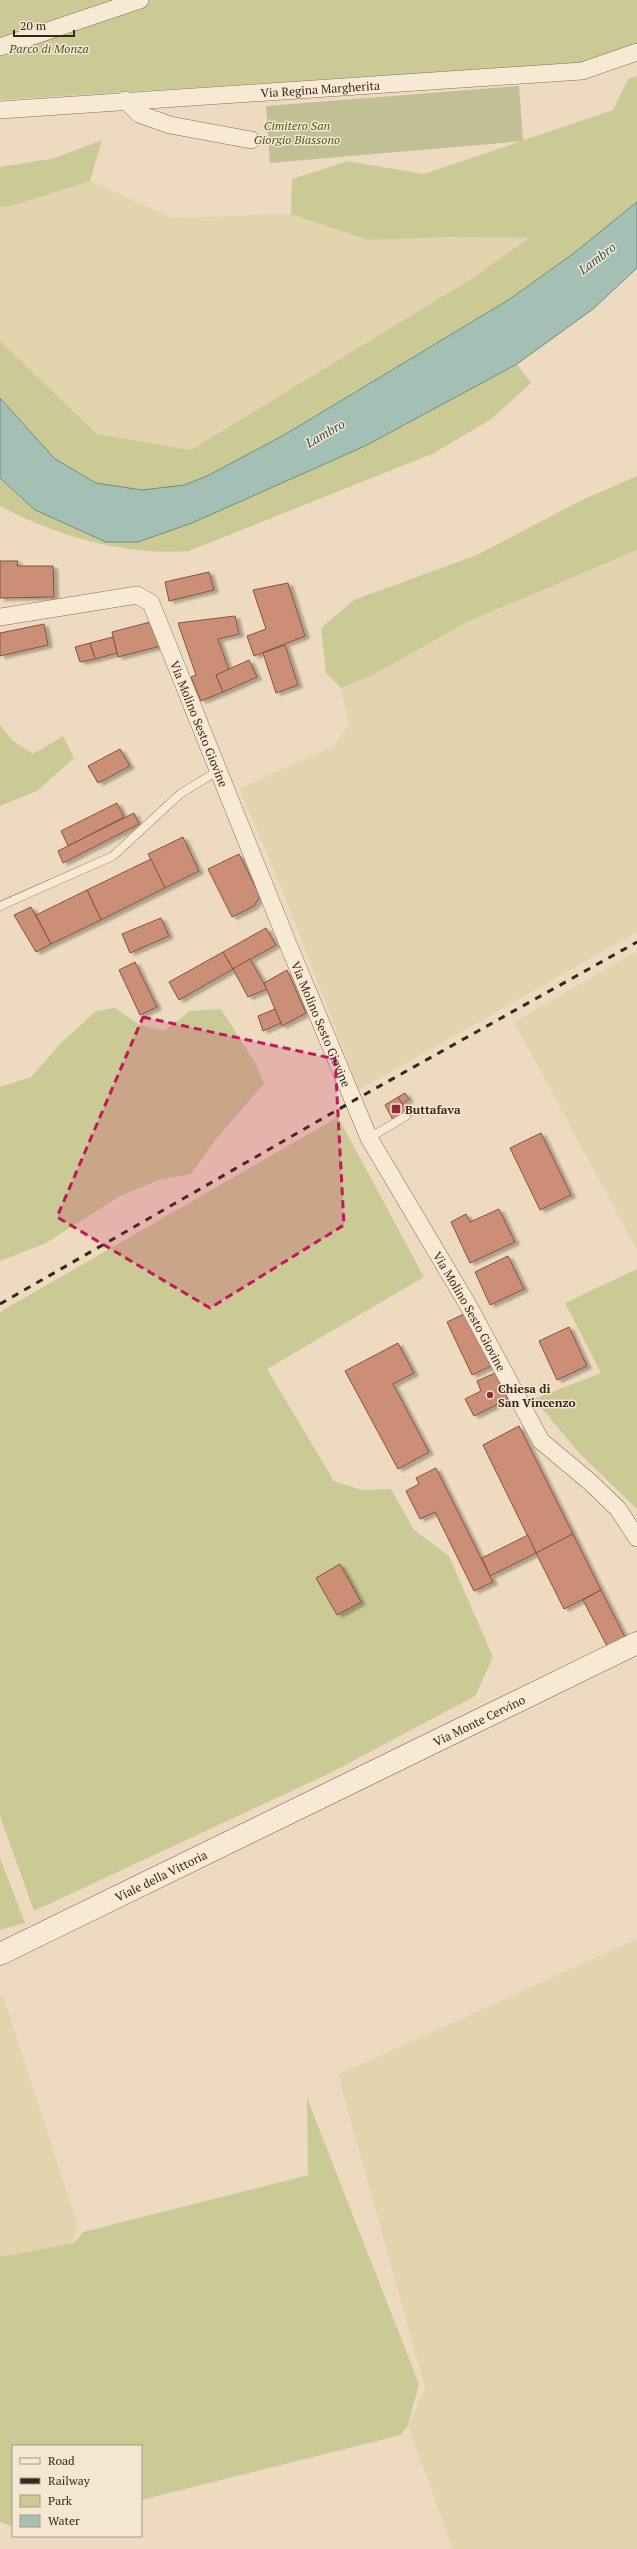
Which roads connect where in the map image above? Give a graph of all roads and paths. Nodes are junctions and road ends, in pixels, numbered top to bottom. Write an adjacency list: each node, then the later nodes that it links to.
1 (140, 0): 2 (street)
2 (0, 47)
3 (637, 52): 4 (street, Via Regina Margherita)
4 (125, 100): 5 (street, Via Regina Margherita); 6 (street)
5 (0, 110)
6 (251, 140)
7 (0, 617): 8 (street, Via Molino Sesto Giovine)
8 (219, 770): 9 (lane); 11 (street, Via Molino Sesto Giovine)
9 (0, 906)
10 (406, 1116): 11 (lane)
11 (370, 1138): 12 (street, Via Molino Sesto Giovine)
12 (637, 1538)
13 (637, 1643): 14 (street, Via Monte Cervino)
14 (322, 1797): 15 (street, Viale della Vittoria)
15 (0, 1954)

